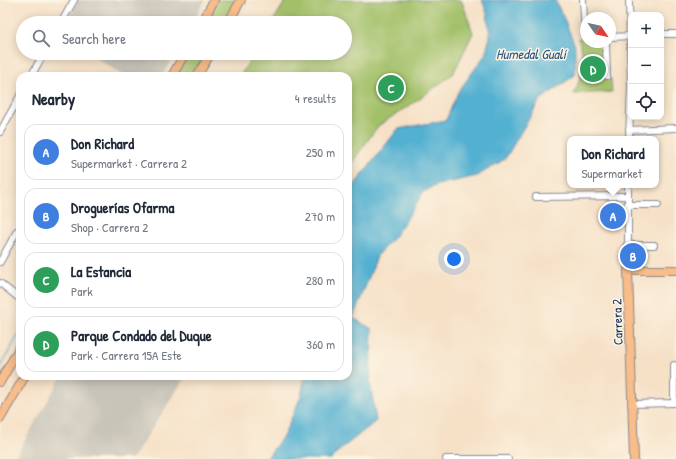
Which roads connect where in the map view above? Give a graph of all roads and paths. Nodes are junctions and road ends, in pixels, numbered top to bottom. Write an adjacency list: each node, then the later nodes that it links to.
1 (74, 0): 8 (street)
2 (214, 0): 9 (main road)
3 (241, 0): 10 (main road)
4 (583, 0): 6 (street)
5 (629, 0): 7 (street)
6 (584, 12)
7 (629, 12)
8 (65, 16)
9 (206, 16)
10 (232, 16)
11 (664, 34): 12 (street)
12 (676, 34)
13 (628, 36): 14 (street)
14 (616, 37)
15 (606, 48): 23 (street)
16 (630, 48): 26 (street)
17 (40, 60): 20 (street)
18 (181, 60): 21 (main road)
19 (207, 60): 22 (main road)
20 (33, 72)
21 (174, 72)
22 (200, 72)
23 (607, 76)
24 (16, 103): 27 (street)
25 (676, 128): 26 (street)
26 (629, 130): 28 (street)
27 (0, 132)
28 (629, 136)
29 (628, 188): 30 (street, Carrera 2)
30 (627, 196): 31 (street); 33 (street, Carrera 2)
31 (536, 197)
32 (658, 205): 33 (street)
33 (627, 206): 35 (street, Carrera 2)
34 (16, 234): 37 (street)
35 (627, 245): 36 (street); 38 (street, Carrera 2)
36 (654, 245)
37 (0, 262)
38 (628, 270): 39 (main road); 46 (main road, Carrera 2)
39 (676, 270)
40 (0, 283): 41 (street)
41 (16, 296)
42 (16, 354): 44 (main road)
43 (674, 365): 46 (street)
44 (2, 379)
45 (23, 380): 47 (main road)
46 (631, 404): 51 (main road, Carrera 2)
47 (0, 418)
48 (446, 459): 49 (street)
49 (500, 459): 50 (street)
50 (508, 459)
51 (634, 459)

